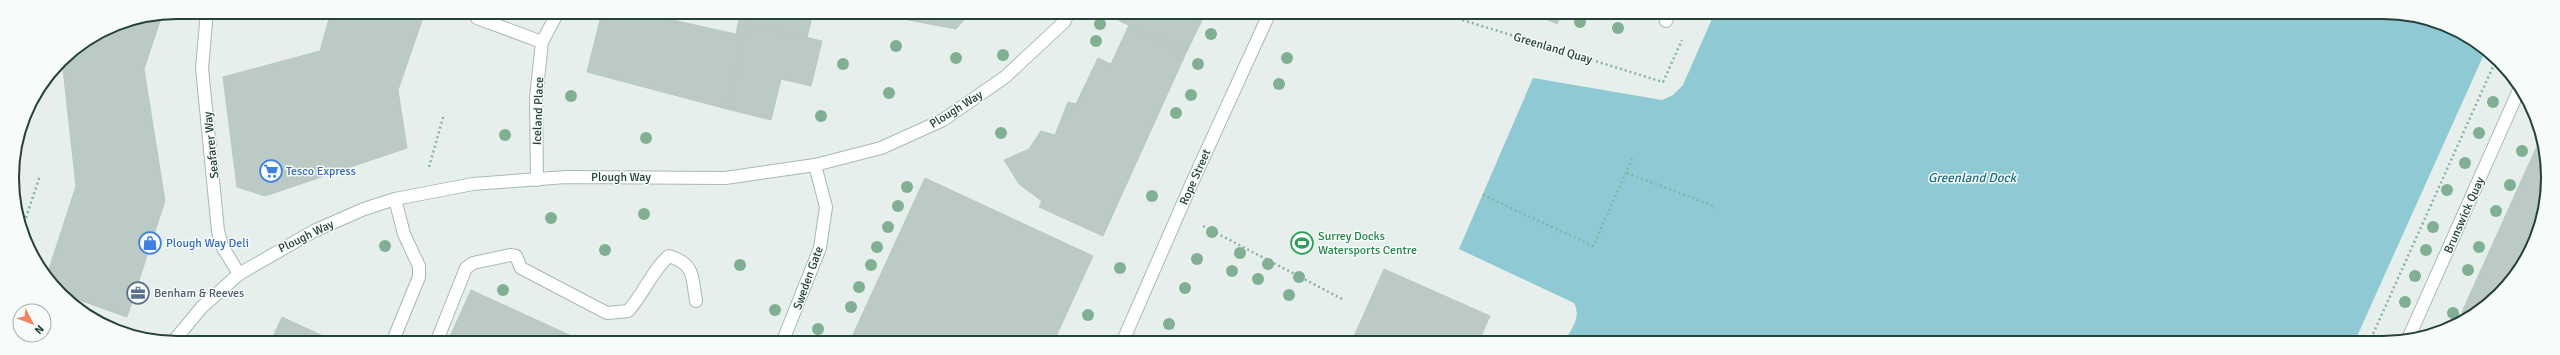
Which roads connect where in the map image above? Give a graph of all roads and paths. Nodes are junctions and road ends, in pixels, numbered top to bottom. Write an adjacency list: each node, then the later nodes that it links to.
1 (206, 19): 23 (street, Seafarer Way)
2 (480, 19): 8 (street)
3 (554, 19): 8 (street, Iceland Place)
4 (1066, 19): 14 (street, Plough Way)
5 (1267, 19): 31 (street, Rope Street)
6 (1459, 19): 7 (path, Greenland Quay)
7 (1684, 37)
8 (542, 42): 17 (street, Iceland Place)
9 (2494, 64): 32 (path)
10 (2517, 94): 26 (street, Brunswick Quay)
11 (444, 114): 12 (path)
12 (432, 150)
13 (1633, 157): 15 (path)
14 (815, 165): 17 (street, Plough Way); 30 (street, Sweden Gate)
15 (1628, 173): 18 (path); 20 (path)
16 (40, 176): 21 (path)
17 (537, 180): 19 (street, Plough Way)
18 (1483, 195)
19 (395, 199): 23 (street, Plough Way); 28 (street)
20 (1716, 207)
21 (25, 221)
22 (1203, 226): 24 (path)
23 (239, 274): 27 (street, Plough Way)
24 (1344, 300)
25 (696, 301): 29 (street)
26 (2410, 334)
27 (178, 336)
28 (395, 336)
29 (439, 336)
30 (785, 336)
31 (1125, 336)
32 (2372, 336)

